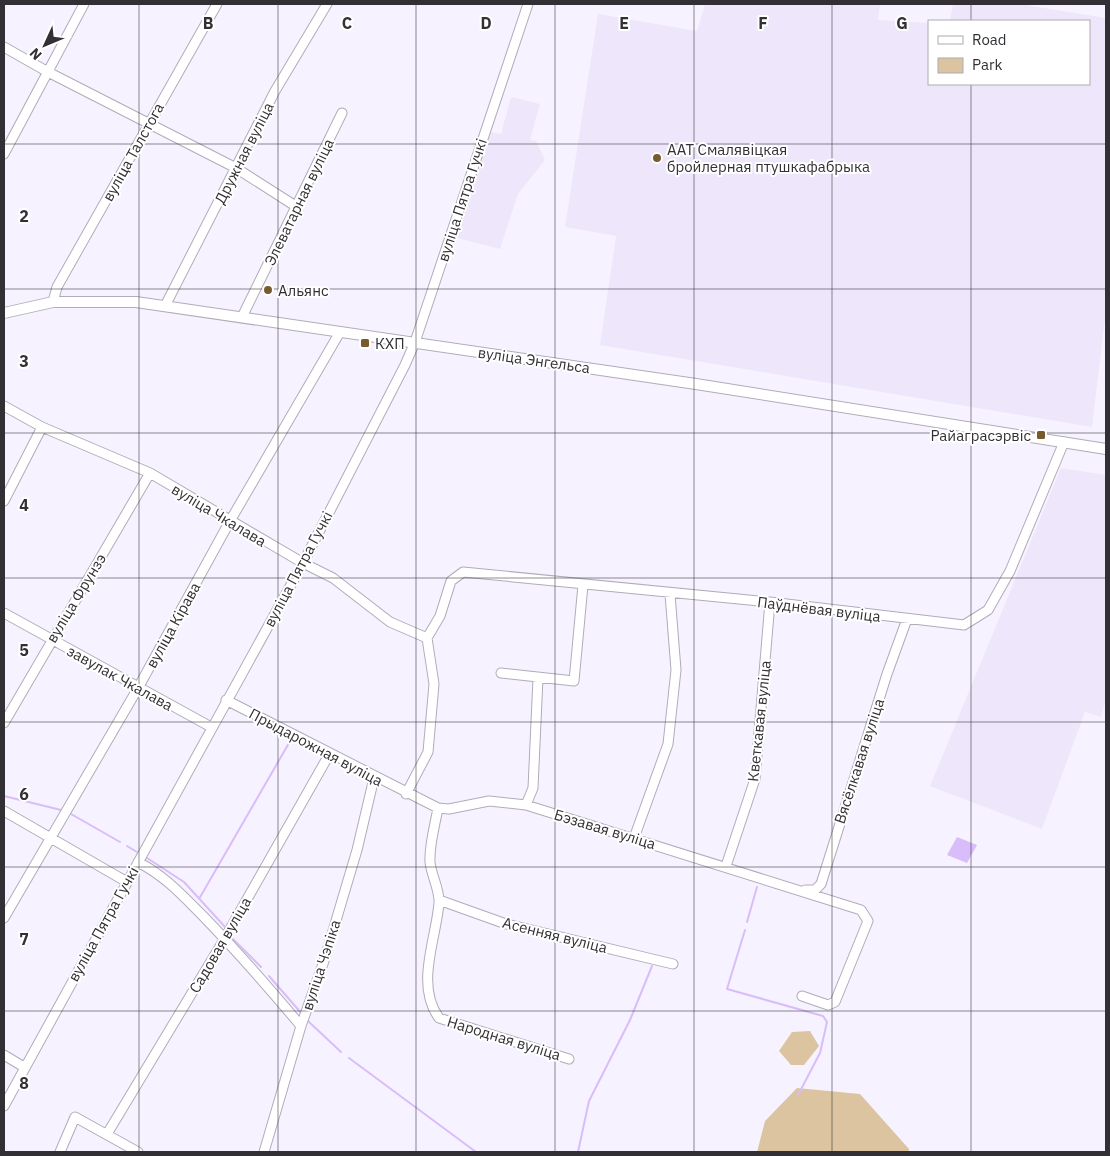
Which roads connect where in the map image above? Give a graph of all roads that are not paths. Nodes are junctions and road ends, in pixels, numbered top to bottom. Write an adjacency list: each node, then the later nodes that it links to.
1 (84, 4): 6 (street)
2 (217, 4): 8 (street, вуліца Талстога)
3 (327, 4): 10 (street, Дружная вуліца)
4 (528, 4): 17 (street, вуліца Пятра Гучкі)
5 (4, 46): 6 (street)
6 (48, 72): 8 (street); 9 (street)
7 (342, 113): 11 (street, Элеватарная вуліца)
8 (149, 123): 10 (street); 12 (street, вуліца Талстога)
9 (4, 154)
10 (236, 168): 11 (street); 13 (street, Дружная вуліца)
11 (297, 207): 15 (street, Элеватарная вуліца)
12 (53, 302): 13 (main road, вуліца Энгельса); 14 (main road, вуліца Энгельса)
13 (165, 306): 15 (main road, вуліца Энгельса)
14 (4, 313)
15 (242, 317): 16 (main road, вуліца Энгельса)
16 (340, 332): 17 (main road, вуліца Энгельса); 24 (street, вуліца Кірава)
17 (415, 342): 20 (main road, вуліца Энгельса); 25 (street, вуліца Пятра Гучкі)
18 (4, 406): 19 (street, вуліца Чкалава)
19 (42, 427): 22 (street, вуліца Чкалава); 23 (street)
20 (1064, 442): 21 (main road, вуліца Энгельса); 30 (street, Паўднёвая вуліца)
21 (1106, 449)
22 (150, 473): 24 (street, вуліца Чкалава); 32 (street, вуліца Фрунзэ)
23 (4, 501)
24 (230, 521): 25 (street, вуліца Чкалава); 35 (street, вуліца Кірава)
25 (303, 563): 31 (street, вуліца Чкалава); 36 (street, вуліца Пятра Гучкі)
26 (583, 585): 27 (street, Паўднёвая вуліца); 31 (street, Паўднёвая вуліца); 34 (street)
27 (670, 594): 28 (street, Паўднёвая вуліца); 46 (street)
28 (770, 602): 30 (street, Паўднёвая вуліца); 48 (street, Кветкавая вуліца)
29 (4, 614): 32 (street, завулак Чкалава)
30 (908, 619): 50 (street, Вясёлкавая вуліца)
31 (427, 638): 41 (street)
32 (51, 640): 35 (street, завулак Чкалава); 37 (street, вуліца Фрунзэ)
33 (501, 673): 34 (street)
34 (538, 678): 42 (street)
35 (138, 688): 38 (street, завулак Чкалава); 45 (street, вуліца Кірава)
36 (226, 700): 38 (street, вуліца Пятра Гучкі); 39 (street, Прыдарожная вуліца)
37 (4, 723)
38 (211, 727): 47 (street, вуліца Пятра Гучкі)
39 (330, 754): 40 (street, Прыдарожная вуліца); 53 (street, Садовая вуліца)
40 (374, 778): 41 (street, Прыдарожная вуліца); 56 (street, вуліца Чэпіка)
41 (406, 794): 43 (street, Бэзавая вуліца)
42 (526, 805): 43 (street, Бэзавая вуліца); 46 (street, Бэзавая вуліца)
43 (438, 808): 51 (street)
44 (4, 811): 45 (street)
45 (50, 838): 49 (street); 52 (street, вуліца Кірава)
46 (634, 838): 48 (street, Бэзавая вуліца)
47 (138, 862): 49 (street, вуліца Пятра Гучкі); 53 (street)
48 (726, 866): 50 (street, Бэзавая вуліца)
49 (127, 882): 59 (street, вуліца Пятра Гучкі)
50 (803, 890): 55 (street, Бэзавая вуліца)
51 (439, 900): 54 (street, Асенняя вуліца); 58 (street, Народная вуліца)
52 (4, 918)
53 (225, 938): 56 (street); 61 (street, Садовая вуліца)
54 (673, 964)
55 (802, 996)
56 (301, 1026): 64 (street, вуліца Чэпіка)
57 (4, 1056): 59 (street)
58 (569, 1059)
59 (24, 1067): 60 (street, вуліца Пятра Гучкі)
60 (4, 1106)
61 (107, 1134): 62 (street); 63 (street)
62 (60, 1152)
63 (138, 1152)
64 (264, 1152)

